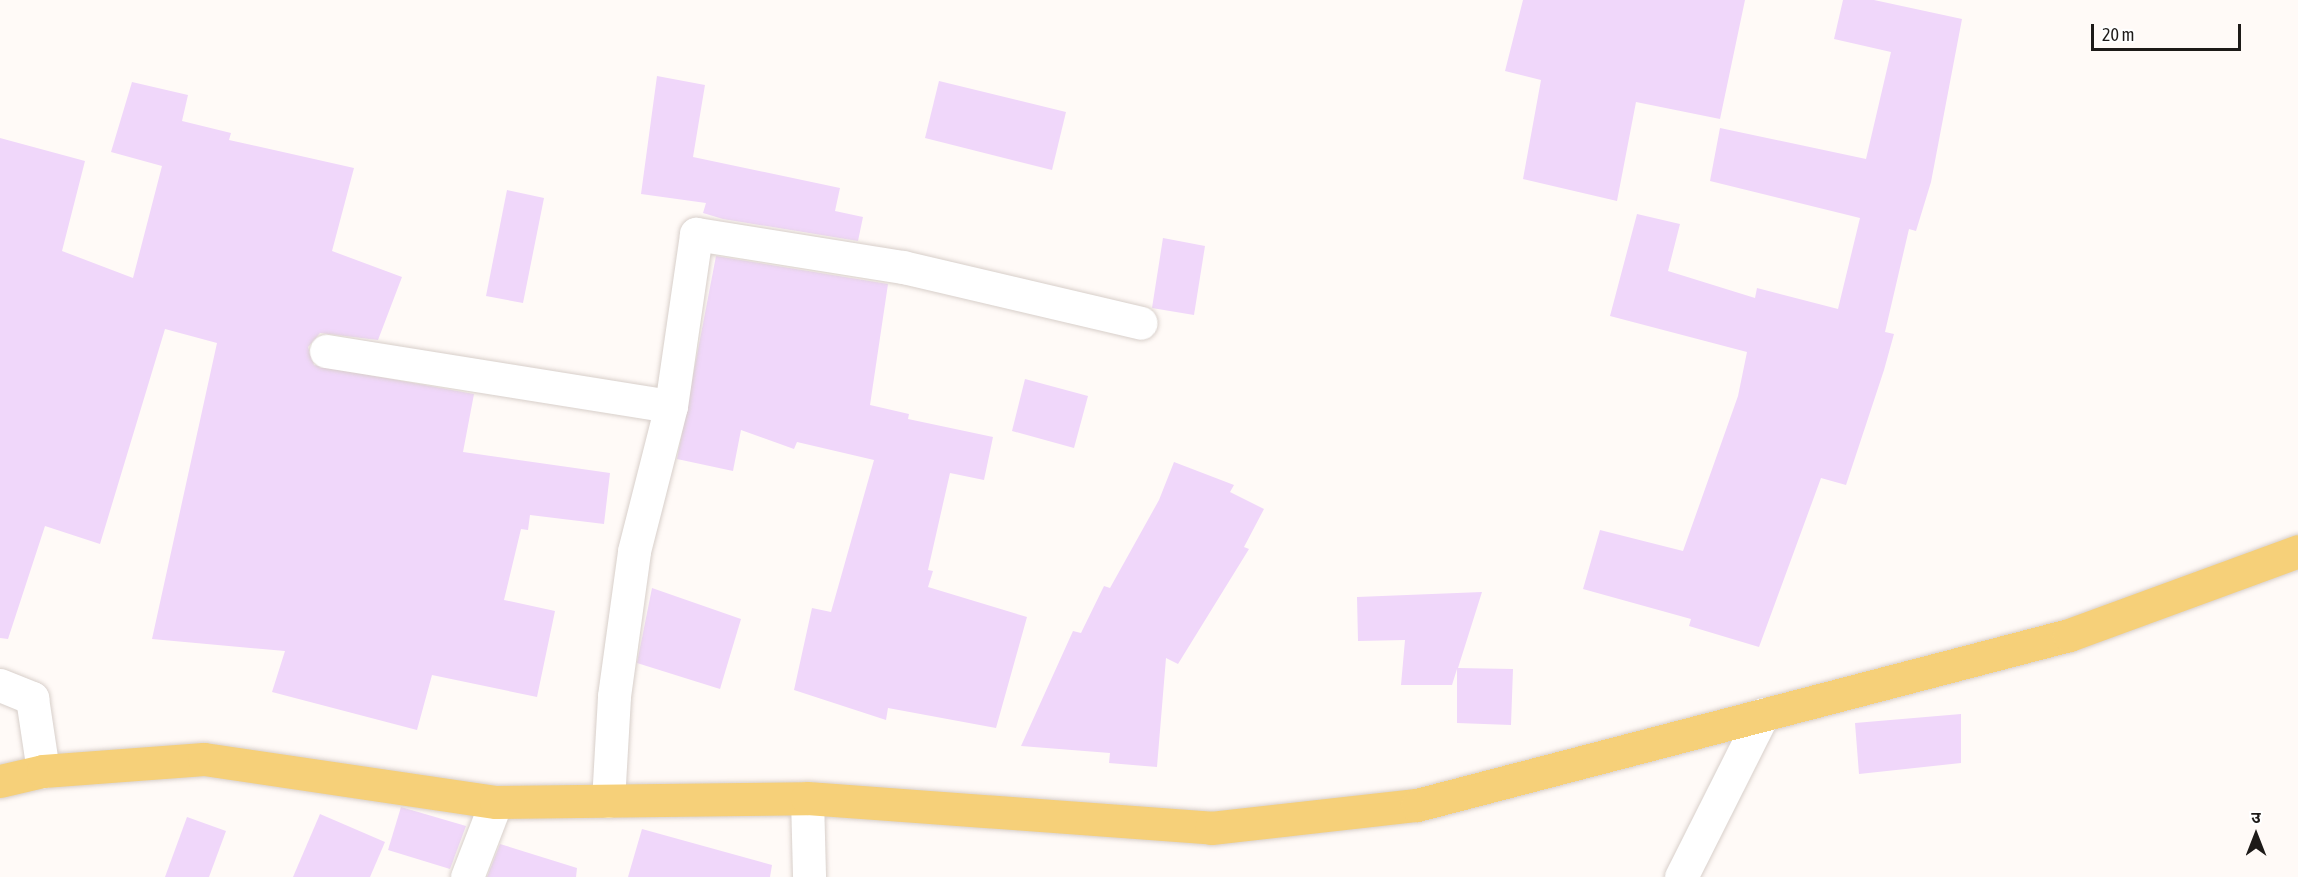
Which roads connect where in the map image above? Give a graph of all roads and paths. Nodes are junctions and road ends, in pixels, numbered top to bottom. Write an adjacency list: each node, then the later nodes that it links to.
1 (1141, 323): 3 (street)
2 (326, 351): 3 (street)
3 (671, 406): 10 (street)
4 (2298, 551): 6 (main road)
5 (0, 685): 7 (street)
6 (1763, 714): 9 (main road); 14 (street)
7 (43, 771): 8 (main road); 11 (main road)
8 (0, 781)
9 (807, 798): 10 (main road); 13 (street)
10 (608, 801): 11 (main road)
11 (496, 802): 12 (street)
12 (467, 877)
13 (809, 877)
14 (1681, 877)

